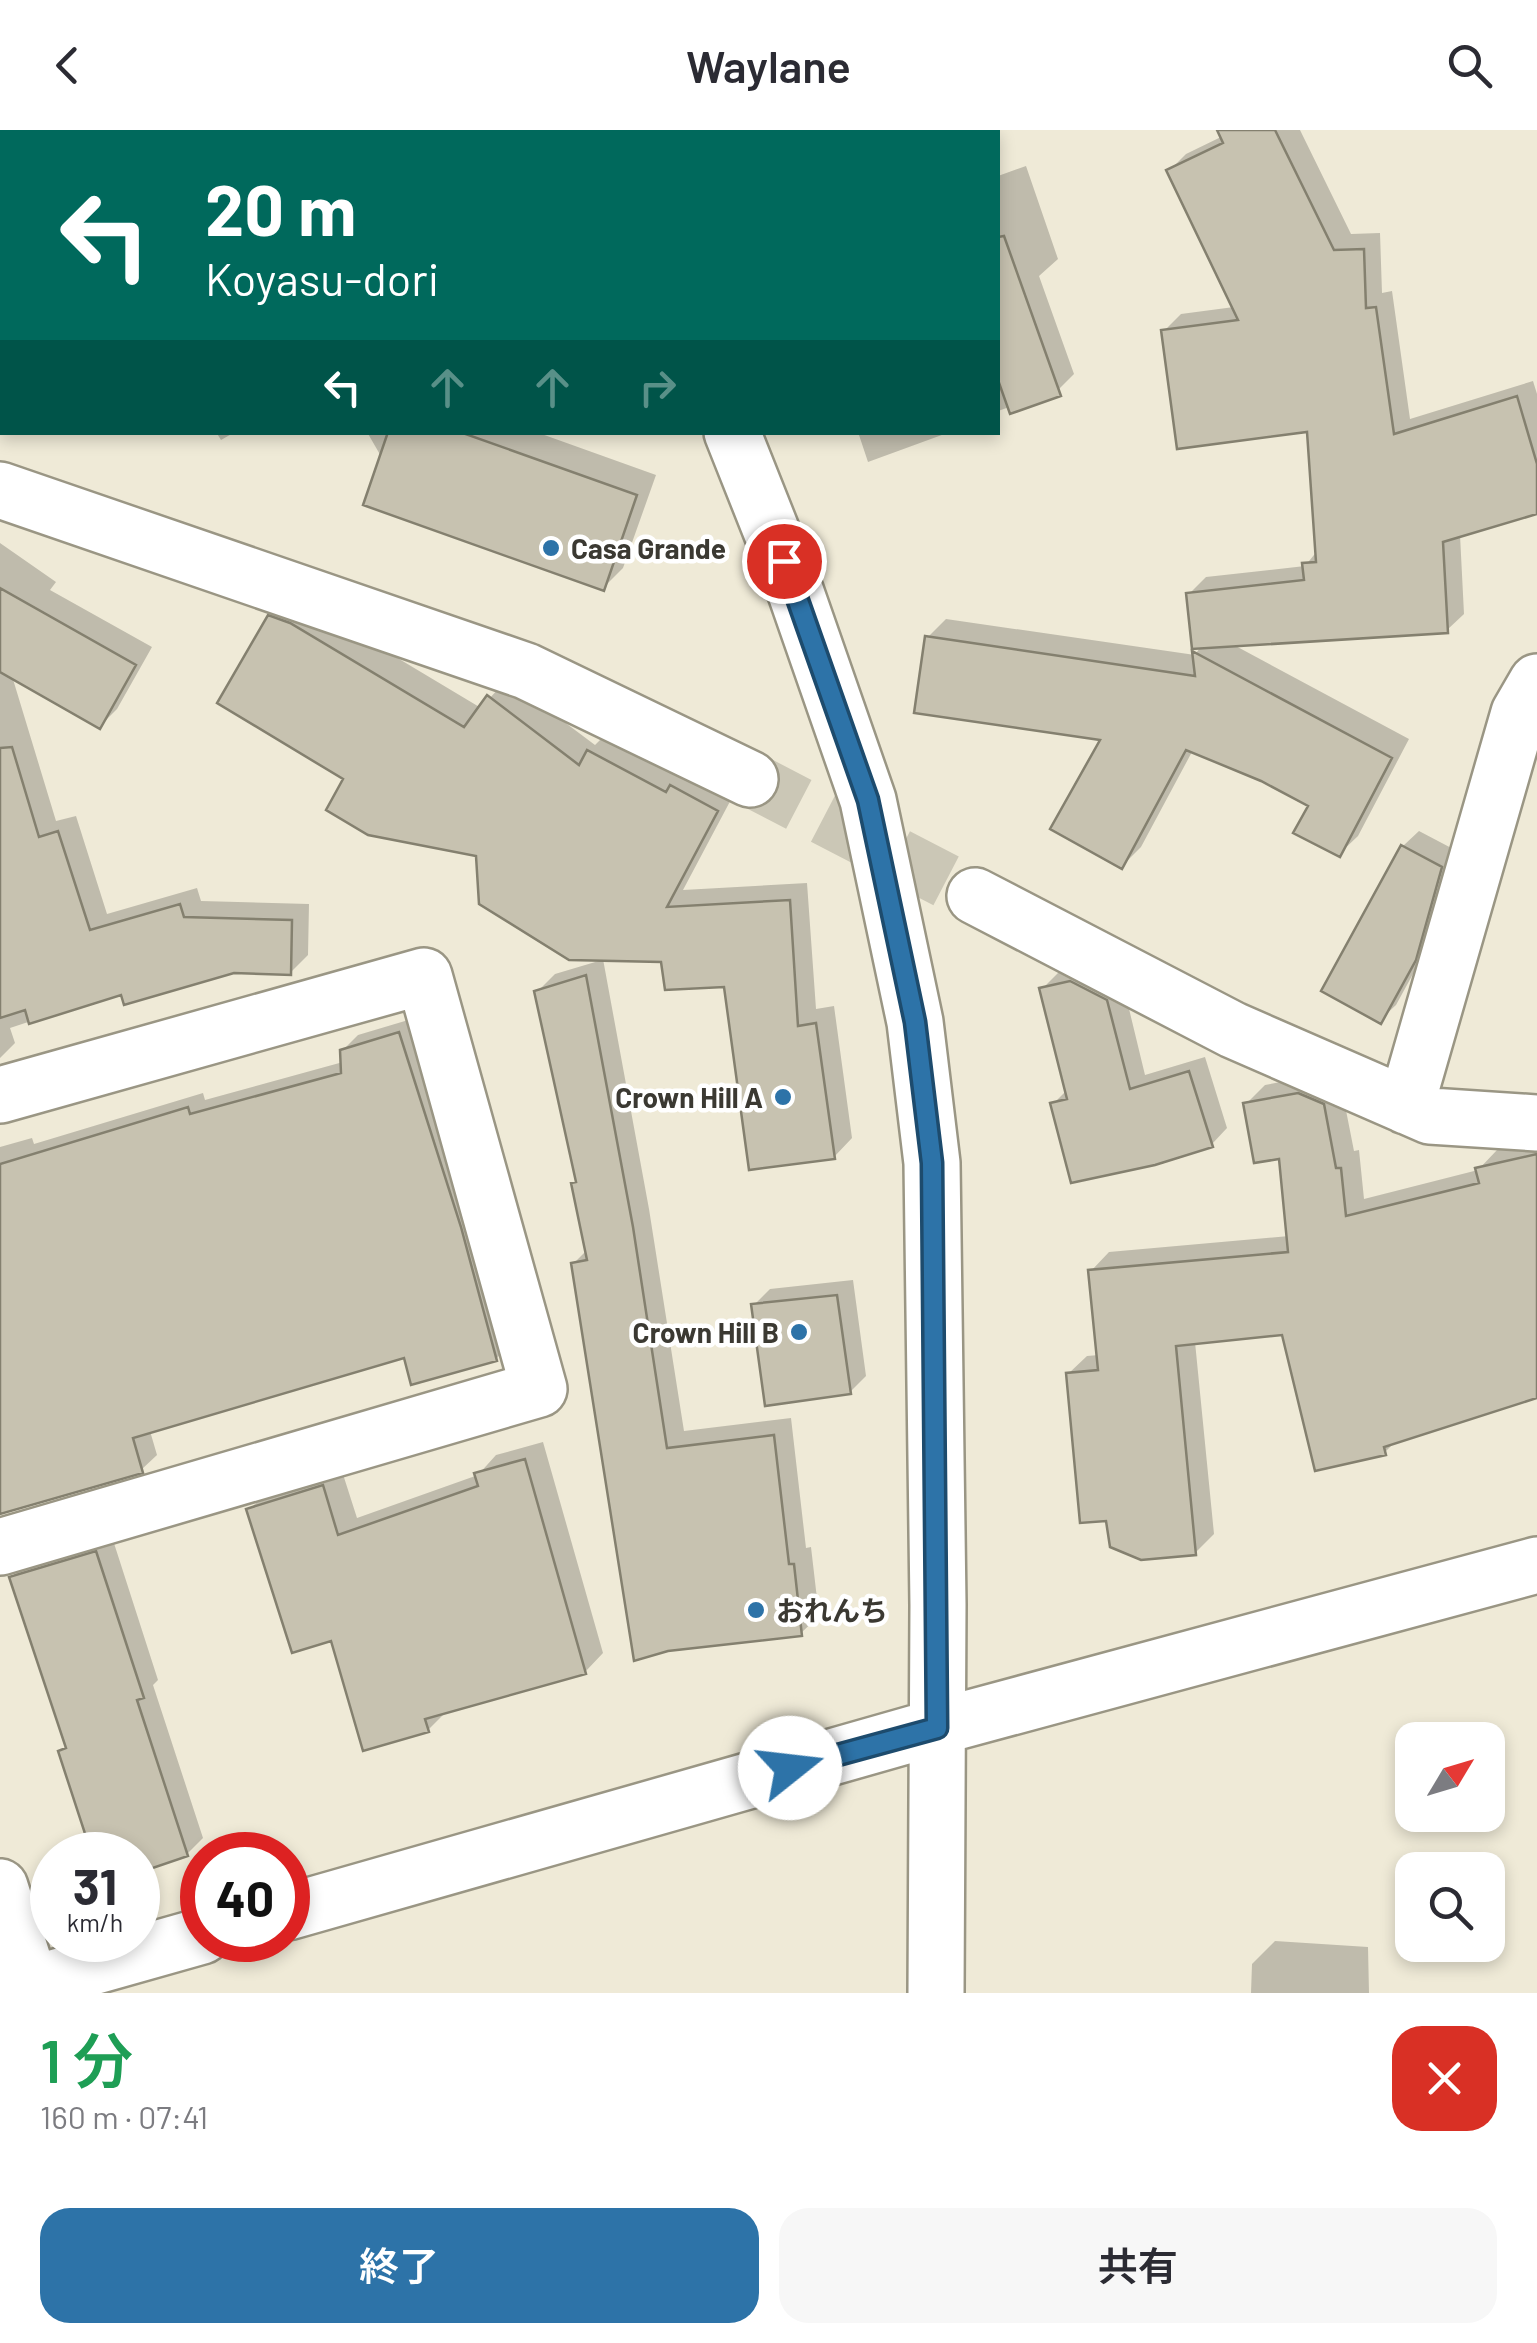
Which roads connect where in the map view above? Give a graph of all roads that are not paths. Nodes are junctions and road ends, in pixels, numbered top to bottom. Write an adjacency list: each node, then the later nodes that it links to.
1 (733, 435): 11 (street)
2 (0, 490): 4 (street)
3 (1537, 682): 7 (street)
4 (750, 779)
5 (975, 896): 7 (street)
6 (0, 1095): 9 (street)
7 (1406, 1106): 8 (street)
8 (1537, 1122)
9 (0, 1547)
10 (1537, 1565): 11 (street)
11 (937, 1728): 13 (street); 16 (street)
12 (0, 1887): 15 (street)
13 (310, 1906)
14 (180, 1942): 15 (street)
15 (16, 1989)
16 (936, 1993)

